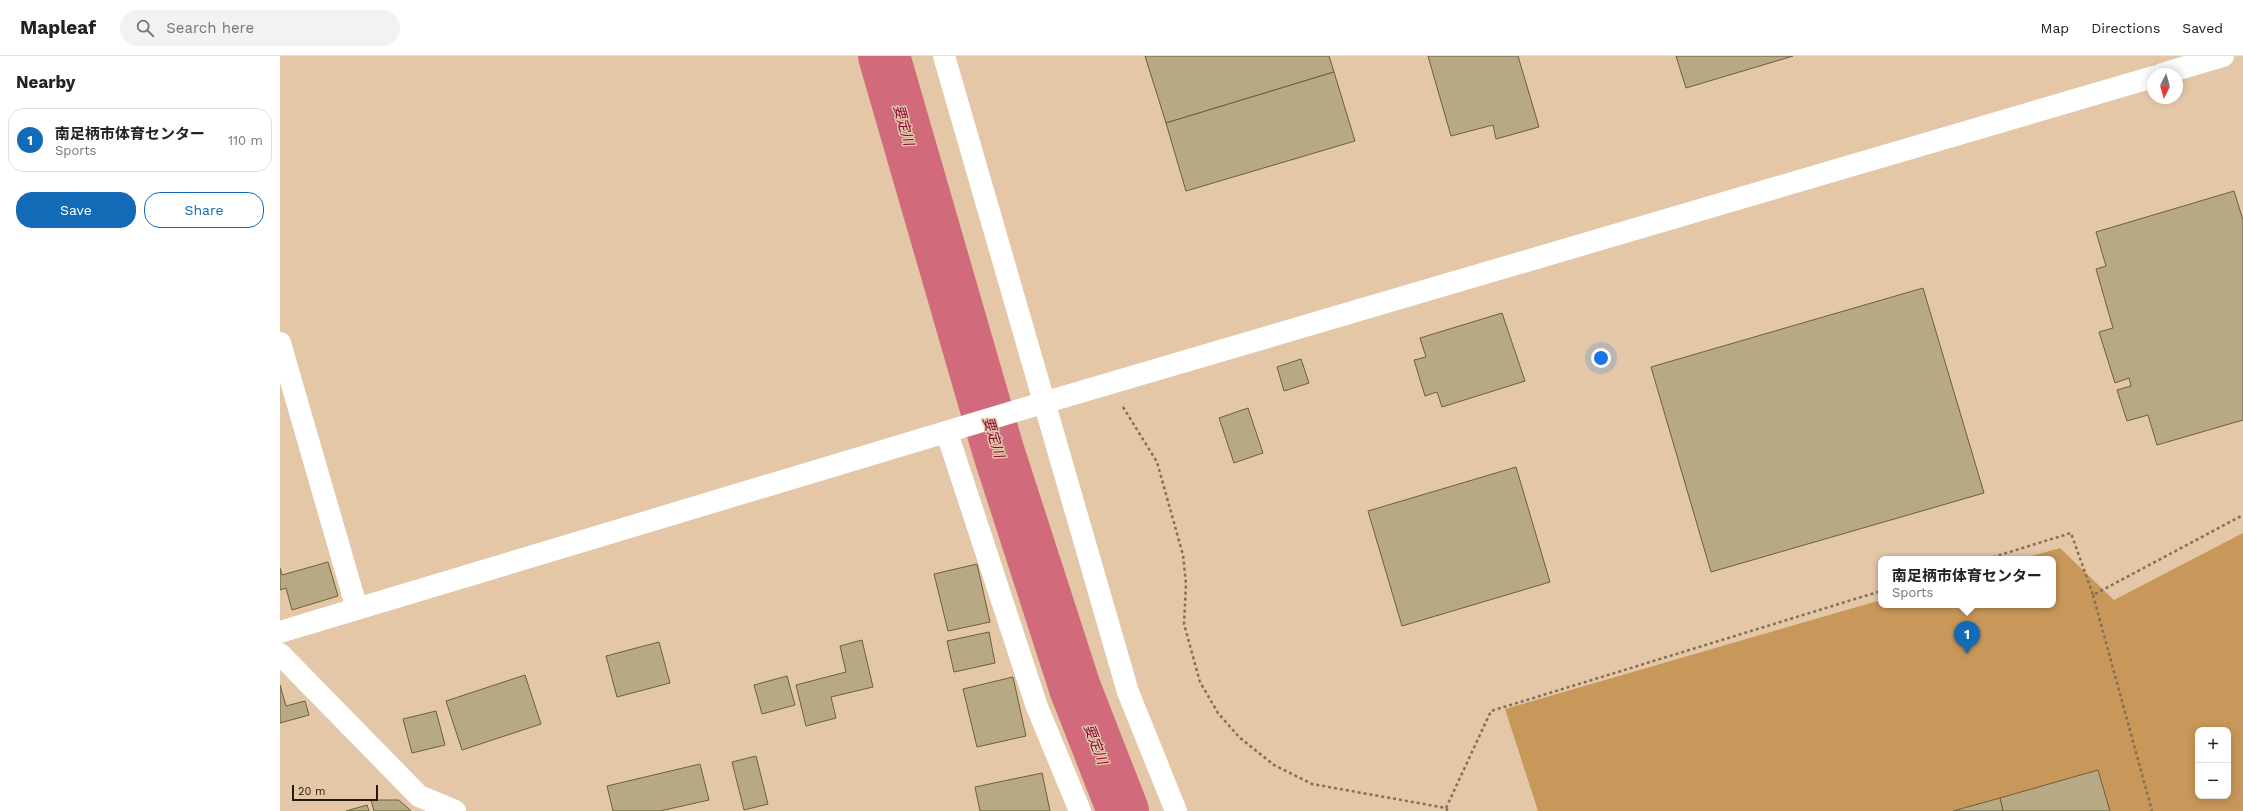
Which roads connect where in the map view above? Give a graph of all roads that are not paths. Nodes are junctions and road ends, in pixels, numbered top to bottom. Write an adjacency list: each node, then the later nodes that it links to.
1 (944, 56): 6 (street)
2 (2223, 56): 3 (street)
3 (2182, 68)
4 (2147, 79): 6 (street)
5 (280, 343): 8 (street)
6 (1043, 404): 7 (street); 13 (street)
7 (953, 431): 8 (street); 12 (street)
8 (357, 609): 9 (street)
9 (280, 632)
10 (280, 654): 11 (street)
11 (455, 811)
12 (1080, 811)
13 (1176, 811)

